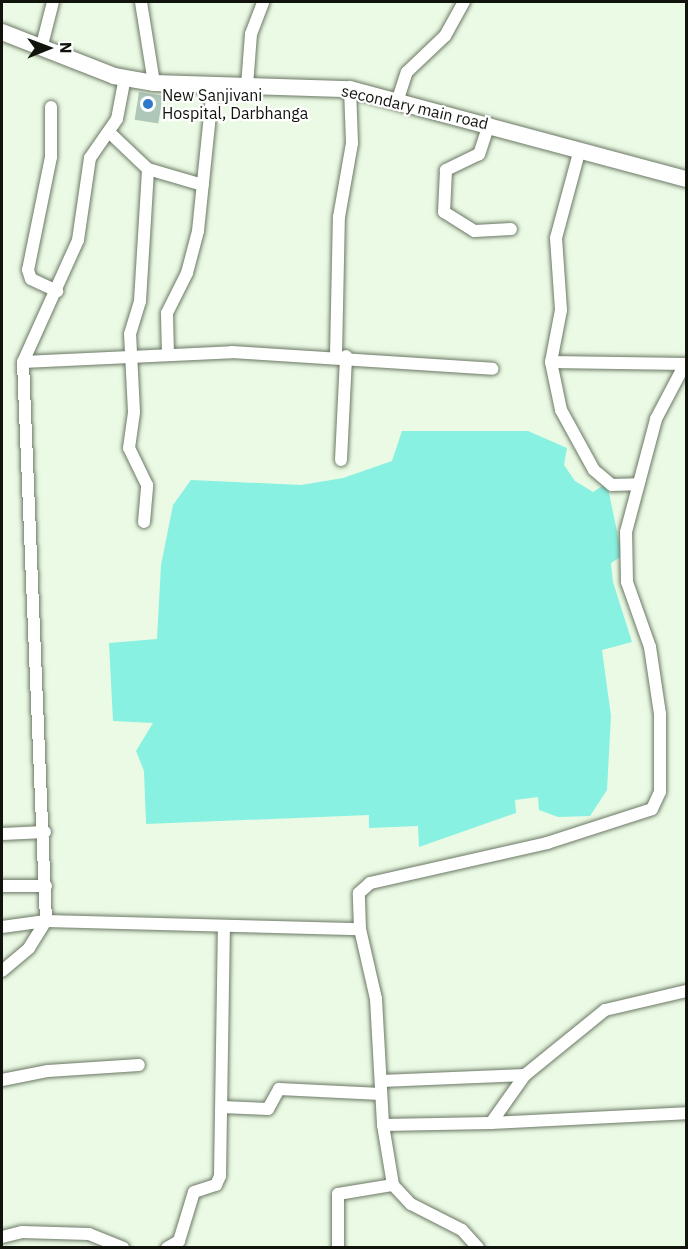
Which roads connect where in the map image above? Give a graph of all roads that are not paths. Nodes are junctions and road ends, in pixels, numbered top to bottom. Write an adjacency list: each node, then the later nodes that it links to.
1 (53, 2): 6 (street)
2 (141, 2): 8 (street)
3 (263, 2): 10 (street)
4 (464, 2): 12 (street)
5 (2, 32): 6 (main road, secondary main road)
6 (42, 45): 7 (main road, secondary main road)
7 (125, 77): 8 (main road, secondary main road); 15 (street)
8 (154, 83): 9 (main road, secondary main road)
9 (213, 86): 10 (main road, secondary main road); 19 (street)
10 (247, 86): 11 (main road, secondary main road)
11 (350, 89): 12 (main road, secondary main road); 23 (street)
12 (398, 99): 14 (main road, secondary main road)
13 (51, 107): 21 (street)
14 (489, 124): 16 (main road, secondary main road); 20 (street)
15 (110, 133): 17 (street); 21 (street)
16 (580, 149): 18 (main road, secondary main road); 26 (street)
17 (148, 169): 19 (street); 24 (street)
18 (687, 179)
19 (203, 185): 22 (street)
20 (511, 229)
21 (57, 291): 25 (street)
22 (168, 355): 23 (street); 24 (street)
23 (341, 356): 28 (street); 29 (street)
24 (133, 357): 25 (street); 31 (street)
25 (23, 362): 32 (street)
26 (552, 362): 27 (street); 30 (street)
27 (685, 365): 30 (street)
28 (492, 369)
29 (341, 460)
30 (636, 484): 39 (street)
31 (144, 522)
32 (45, 832): 33 (street); 35 (street)
33 (2, 834)
34 (2, 886): 35 (street)
35 (46, 886): 36 (street)
36 (46, 921): 37 (street); 38 (street); 40 (street)
37 (2, 927)
38 (224, 928): 39 (street); 46 (street)
39 (360, 929): 45 (street)
40 (2, 971)
41 (687, 991): 43 (street)
42 (139, 1065): 44 (street)
43 (525, 1076): 45 (street); 48 (street)
44 (2, 1080)
45 (381, 1087): 46 (street); 49 (street)
46 (222, 1107): 53 (street)
47 (687, 1113): 48 (street)
48 (491, 1123): 49 (street)
49 (383, 1125): 50 (street)
50 (393, 1185): 54 (street); 55 (street)
51 (2, 1237): 52 (street)
52 (123, 1248)
53 (166, 1248)
54 (338, 1248)
55 (478, 1248)

